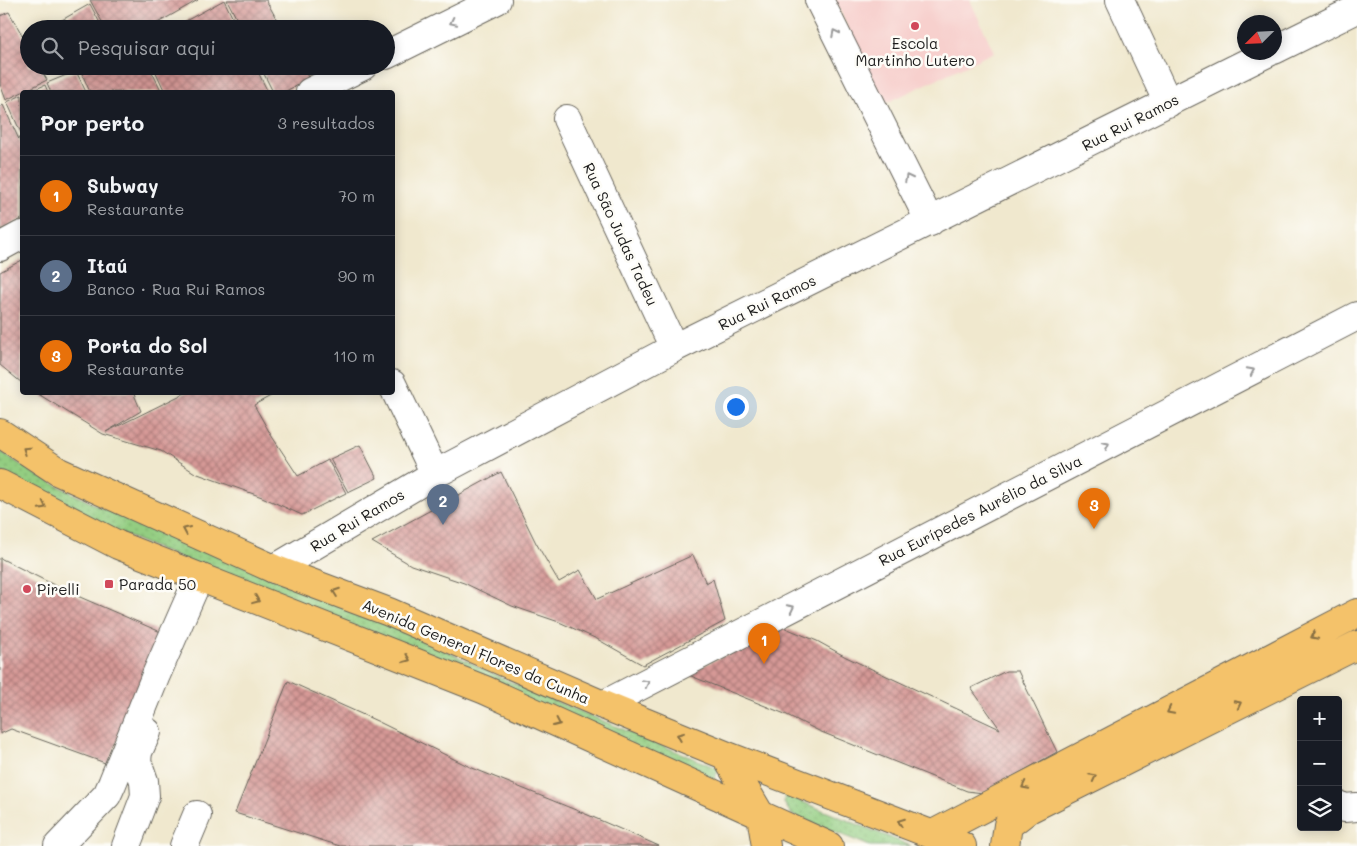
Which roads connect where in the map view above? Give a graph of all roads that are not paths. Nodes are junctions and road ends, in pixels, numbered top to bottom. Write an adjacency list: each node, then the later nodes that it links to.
1 (496, 0): 6 (street, one-way to 6)
2 (819, 0): 12 (street, one-way to 2)
3 (1120, 0): 10 (street)
4 (1357, 9): 5 (street)
5 (1282, 46)
6 (395, 50)
7 (1253, 60): 10 (street, Rua Rui Ramos)
8 (345, 75): 9 (street)
9 (314, 90)
10 (1168, 103): 12 (street, Rua Rui Ramos)
11 (567, 120): 16 (street, Rua São Judas Tadeu)
12 (930, 222): 16 (street, Rua Rui Ramos)
13 (20, 236): 14 (street)
14 (0, 247)
15 (1357, 316): 25 (street, Rua Eurípedes Aurélio da Silva, one-way to 15)
16 (674, 348): 19 (street, Rua Rui Ramos)
17 (395, 390): 19 (street)
18 (0, 433): 21 (main road, Avenida General Flores da Cunha, one-way to 18)
19 (435, 474): 21 (street, Rua Rui Ramos)
20 (0, 484): 22 (main road, one-way to 22)
21 (274, 569): 25 (main road, Avenida General Flores da Cunha, one-way to 21)
22 (208, 581): 30 (main road, one-way to 30); 32 (street); 33 (street)
23 (1357, 613): 31 (main road, one-way to 31)
24 (1357, 645): 38 (main road, one-way to 24)
25 (603, 705): 26 (main road, Avenida General Flores da Cunha, one-way to 25)
26 (725, 755): 30 (main road); 31 (main road, Avenida General Flores da Cunha, one-way to 26)
27 (1342, 807): 28 (street)
28 (1357, 808)
29 (197, 815): 34 (street)
30 (761, 816): 35 (main road); 36 (main road)
31 (933, 834): 37 (main road, Avenida General Flores da Cunha)
32 (58, 846)
33 (126, 846)
34 (184, 846)
35 (766, 846)
36 (829, 846)
37 (962, 846)
38 (1005, 846)

